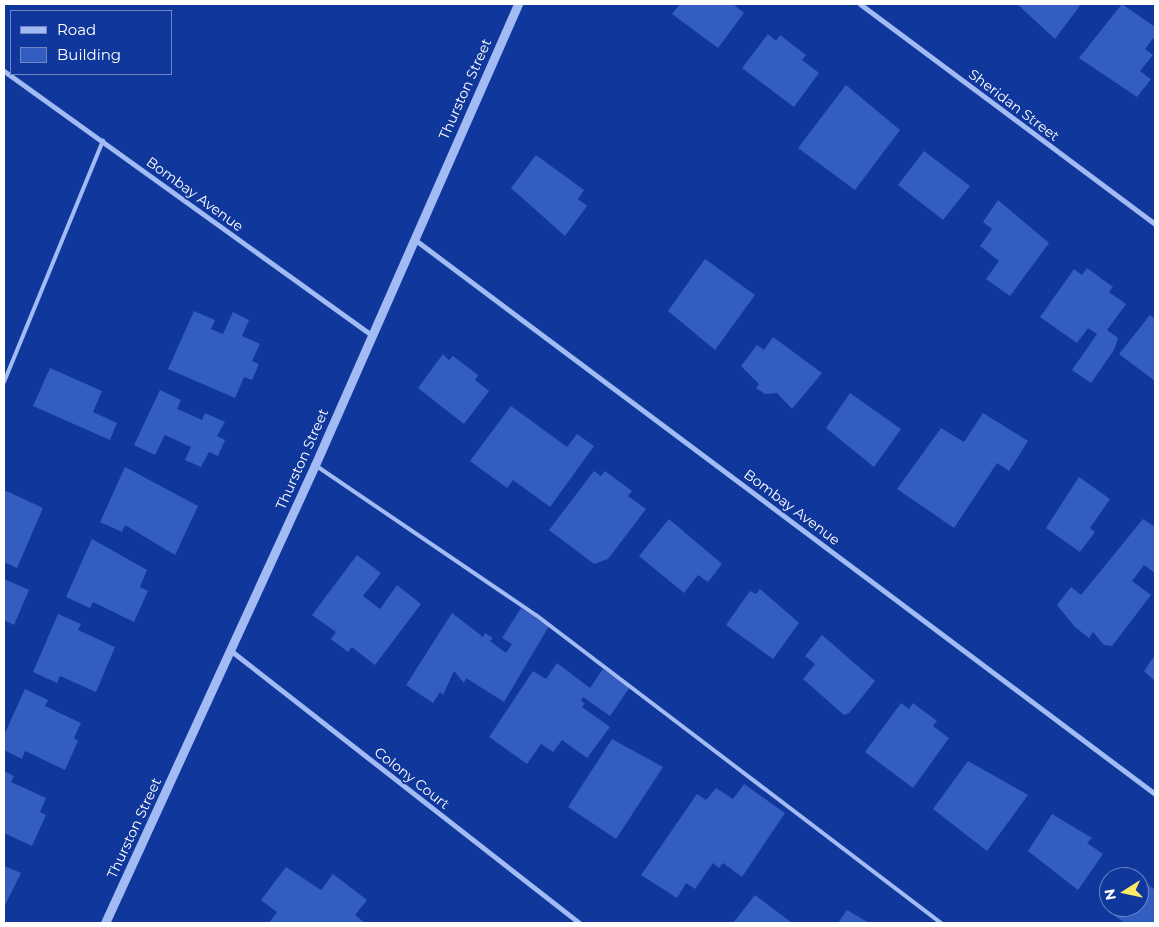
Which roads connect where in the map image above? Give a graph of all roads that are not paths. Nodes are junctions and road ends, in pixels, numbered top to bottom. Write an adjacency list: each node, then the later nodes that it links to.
1 (518, 4): 6 (street, Thurston Street)
2 (860, 4): 5 (street, Sheridan Street)
3 (11, 75): 4 (street, Bombay Avenue)
4 (103, 141): 7 (street, Bombay Avenue); 8 (lane)
5 (1155, 224)
6 (414, 238): 7 (street, Thurston Street); 11 (street, Bombay Avenue)
7 (372, 336): 9 (street, Thurston Street)
8 (4, 382)
9 (315, 465): 10 (street, Thurston Street); 14 (lane)
10 (230, 650): 12 (street, Thurston Street); 13 (street, Colony Court)
11 (1155, 794)
12 (105, 923)
13 (580, 923)
14 (941, 923)

